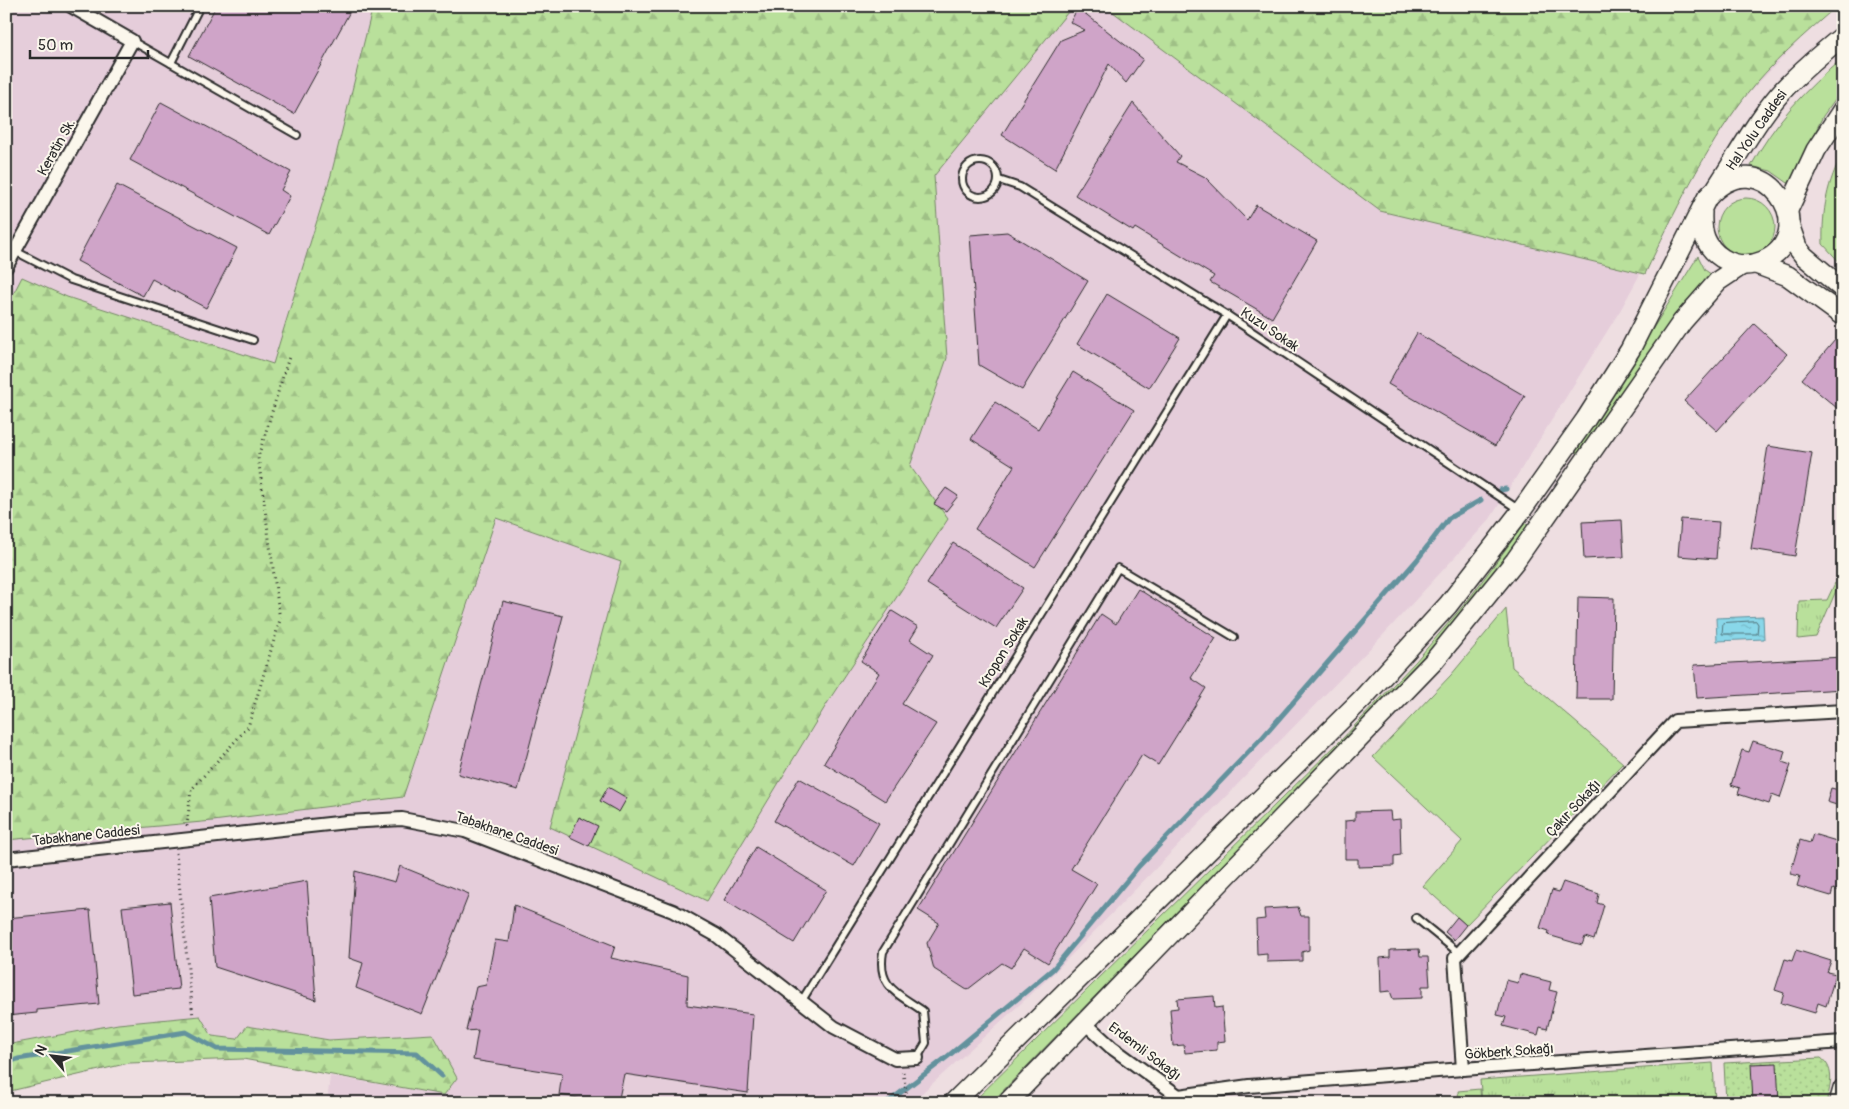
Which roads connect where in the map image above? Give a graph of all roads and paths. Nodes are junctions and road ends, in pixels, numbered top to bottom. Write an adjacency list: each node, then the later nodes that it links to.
1 (72, 6): 4 (street)
2 (200, 6): 5 (lane)
3 (1843, 36): 9 (main road, Hal Yolu Caddesi)
4 (132, 41): 5 (lane); 12 (street, Keratin Sk.)
5 (171, 63): 7 (lane)
6 (1843, 109): 11 (main road)
7 (297, 135)
8 (999, 180): 8 (lane); 16 (lane, Kuzu Sokak)
9 (1717, 187): 10 (main road); 11 (main road)
10 (1702, 212): 13 (main road); 20 (main road)
11 (1788, 217): 13 (main road); 15 (main road)
12 (15, 251): 14 (street, Keratin Sk.); 18 (lane)
13 (1749, 265): 17 (main road); 29 (main road)
14 (6, 267)
15 (1843, 289)
16 (1226, 315): 20 (lane, Kuzu Sokak); 27 (lane, Kropon Sokak)
17 (1843, 316)
18 (253, 340)
19 (290, 357): 23 (path)
20 (1521, 511): 37 (main road)
21 (1234, 637): 31 (lane)
22 (1843, 711): 26 (street, Çakır Sokağı)
23 (180, 840): 24 (street, Tabakhane Caddesi); 27 (street, Tabakhane Caddesi); 28 (path)
24 (6, 859)
25 (1416, 918): 26 (lane)
26 (1459, 953): 33 (street)
27 (801, 1002): 32 (street, Tabakhane Caddesi)
28 (193, 1016)
29 (1085, 1023): 35 (street, Erdemli Sokağı); 38 (main road)
30 (1843, 1042): 33 (street, Gökberk Sokağı)
31 (917, 1058): 32 (street)
32 (895, 1059): 36 (path)
33 (1463, 1069): 35 (street, Gökberk Sokağı)
34 (1843, 1089): 39 (main road)
35 (1184, 1099)
36 (908, 1103)
37 (953, 1103)
38 (1007, 1103)
39 (1839, 1103)

